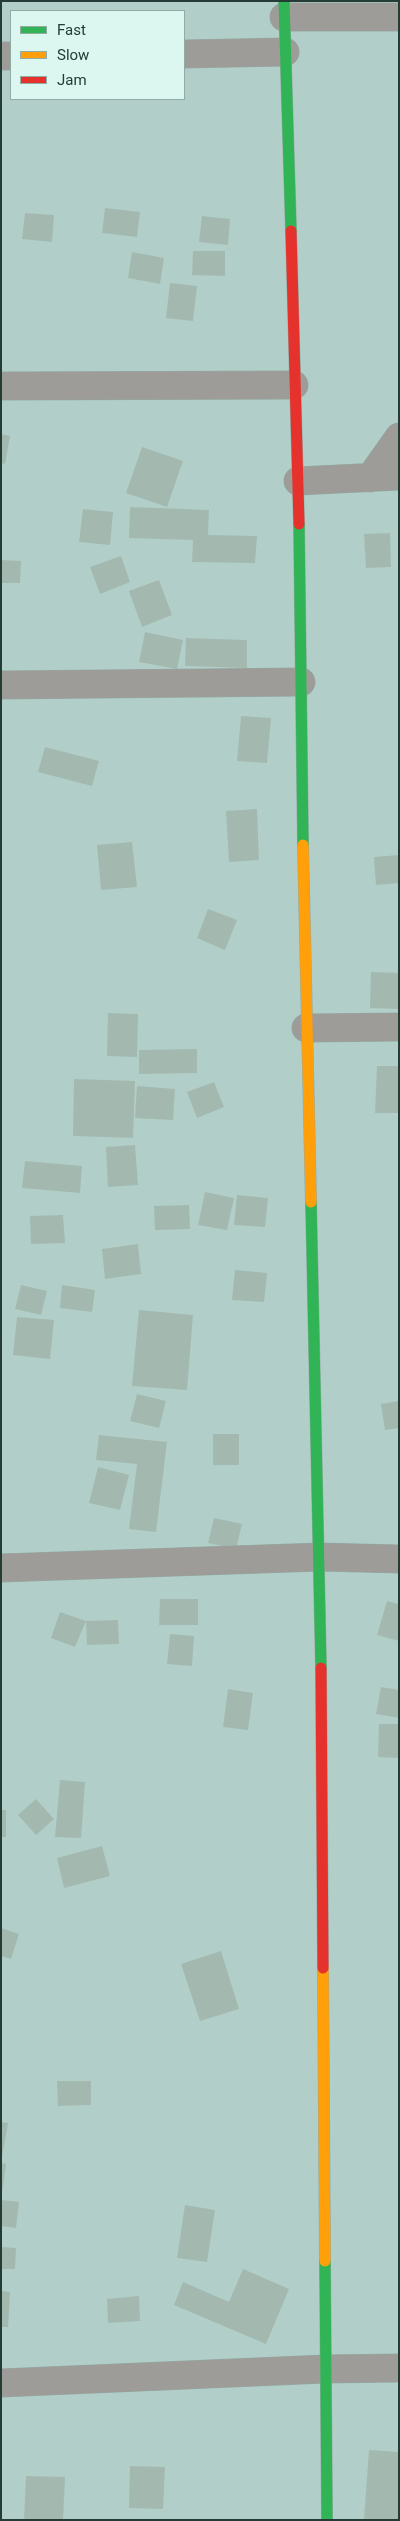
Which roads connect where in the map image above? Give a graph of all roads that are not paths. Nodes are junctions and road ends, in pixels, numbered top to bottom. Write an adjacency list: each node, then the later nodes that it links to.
1 (284, 9): 2 (street); 3 (street)
2 (399, 16)
3 (285, 52): 4 (street); 5 (street)
4 (185, 54)
5 (294, 385): 6 (street); 10 (street)
6 (1, 386)
7 (399, 437): 9 (street)
8 (399, 476): 9 (street)
9 (370, 478): 10 (street)
10 (298, 481): 11 (street)
11 (301, 682): 12 (street); 14 (street)
12 (1, 685)
13 (399, 1027): 14 (street)
14 (306, 1028): 15 (street)
15 (320, 1557): 16 (street); 17 (street); 18 (street)
16 (399, 1559)
17 (1, 1568)
18 (325, 2368): 19 (street); 20 (street); 21 (street)
19 (399, 2368)
20 (1, 2383)
21 (327, 2520)

